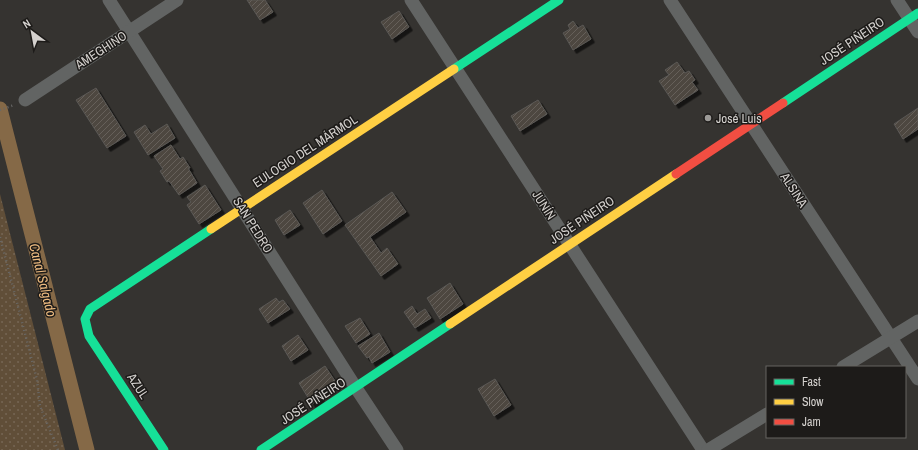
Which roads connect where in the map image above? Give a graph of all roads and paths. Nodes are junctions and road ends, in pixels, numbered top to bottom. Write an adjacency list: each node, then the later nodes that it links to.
1 (109, 0): 8 (street, SAN PEDRO)
2 (177, 0): 8 (street, AMEGHINO)
3 (411, 0): 10 (street, JUNÍN)
4 (559, 0): 10 (street, EULOGIO DEL MÁRMOL)
5 (670, 0): 13 (street, ALSINA)
6 (897, 0): 7 (street)
7 (914, 16): 9 (street); 13 (street, JOSÉ PIÑEIRO)
8 (130, 31): 11 (street, AMEGHINO); 14 (street, SAN PEDRO)
9 (918, 32)
10 (455, 68): 14 (street, EULOGIO DEL MÁRMOL); 16 (street, JUNÍN)
11 (19, 103): 12 (path)
12 (0, 110)
13 (751, 125): 16 (street, JOSÉ PIÑEIRO); 19 (street, ALSINA)
14 (242, 208): 18 (street, EULOGIO DEL MÁRMOL); 22 (street, SAN PEDRO)
15 (0, 238): 24 (path)
16 (570, 244): 22 (street, JOSÉ PIÑEIRO); 28 (street, JUNÍN)
17 (918, 321): 19 (street)
18 (89, 336): 25 (street, AZUL)
19 (891, 338): 20 (street); 21 (street, ALSINA)
20 (845, 366)
21 (918, 379)
22 (356, 388): 26 (street, JOSÉ PIÑEIRO); 27 (street, SAN PEDRO)
23 (766, 415): 29 (street)
24 (58, 450)
25 (164, 450)
26 (261, 450)
27 (397, 450)
28 (703, 450)
29 (708, 450)

